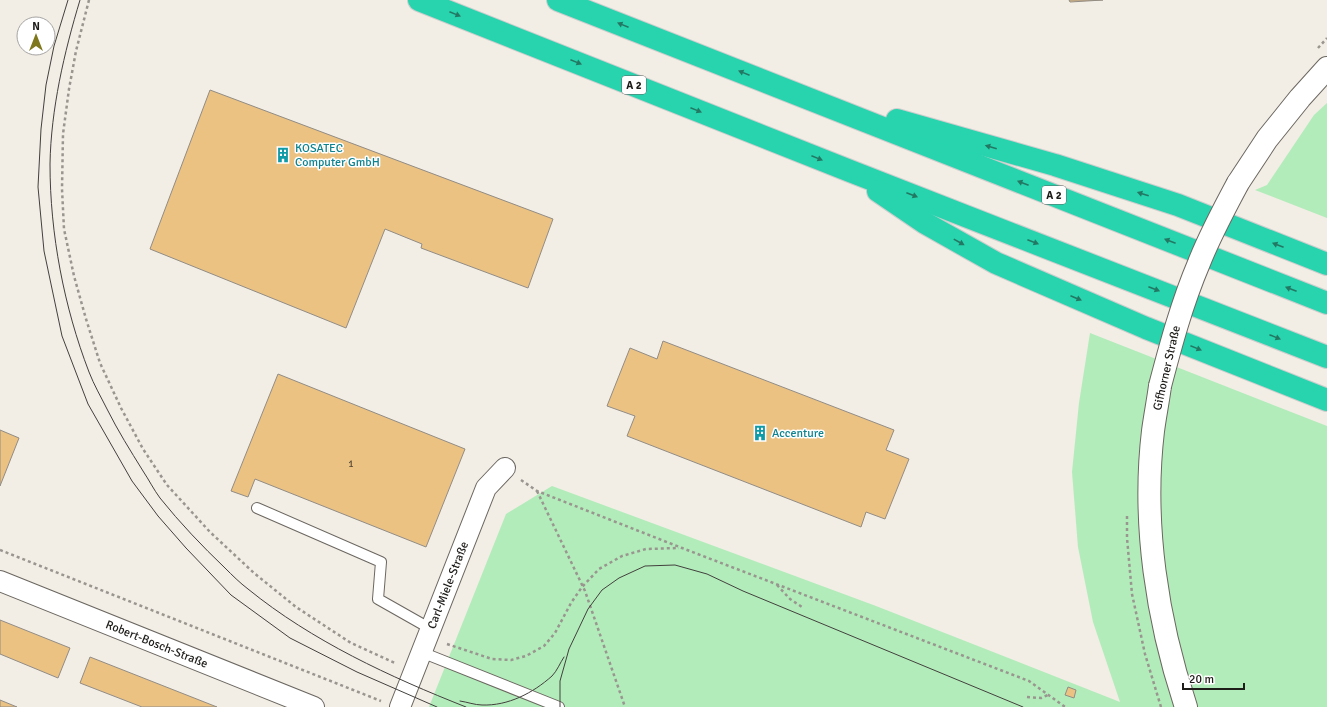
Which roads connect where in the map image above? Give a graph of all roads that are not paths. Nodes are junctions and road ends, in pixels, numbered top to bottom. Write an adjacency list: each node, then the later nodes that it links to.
1 (418, 0): 5 (highway, A 2, one-way to 5)
2 (558, 0): 4 (highway, A 2, one-way to 2)
3 (1327, 68): 17 (main road, Gifhorner Straße, bridge)
4 (780, 88): 6 (highway, one-way to 4); 7 (highway, A 2, one-way to 4)
5 (850, 171): 8 (highway, A 2, one-way to 8); 9 (highway, one-way to 9)
6 (1327, 264)
7 (1327, 303)
8 (1327, 357)
9 (1327, 400)
10 (505, 468): 13 (street, Carl-Miele-Straße)
11 (257, 508): 13 (lane)
12 (0, 581): 15 (street, Robert-Bosch-Straße)
13 (426, 639): 14 (street, Carl-Miele-Straße); 16 (lane)
14 (392, 705)
15 (314, 707)
16 (559, 707)
17 (1186, 707)

